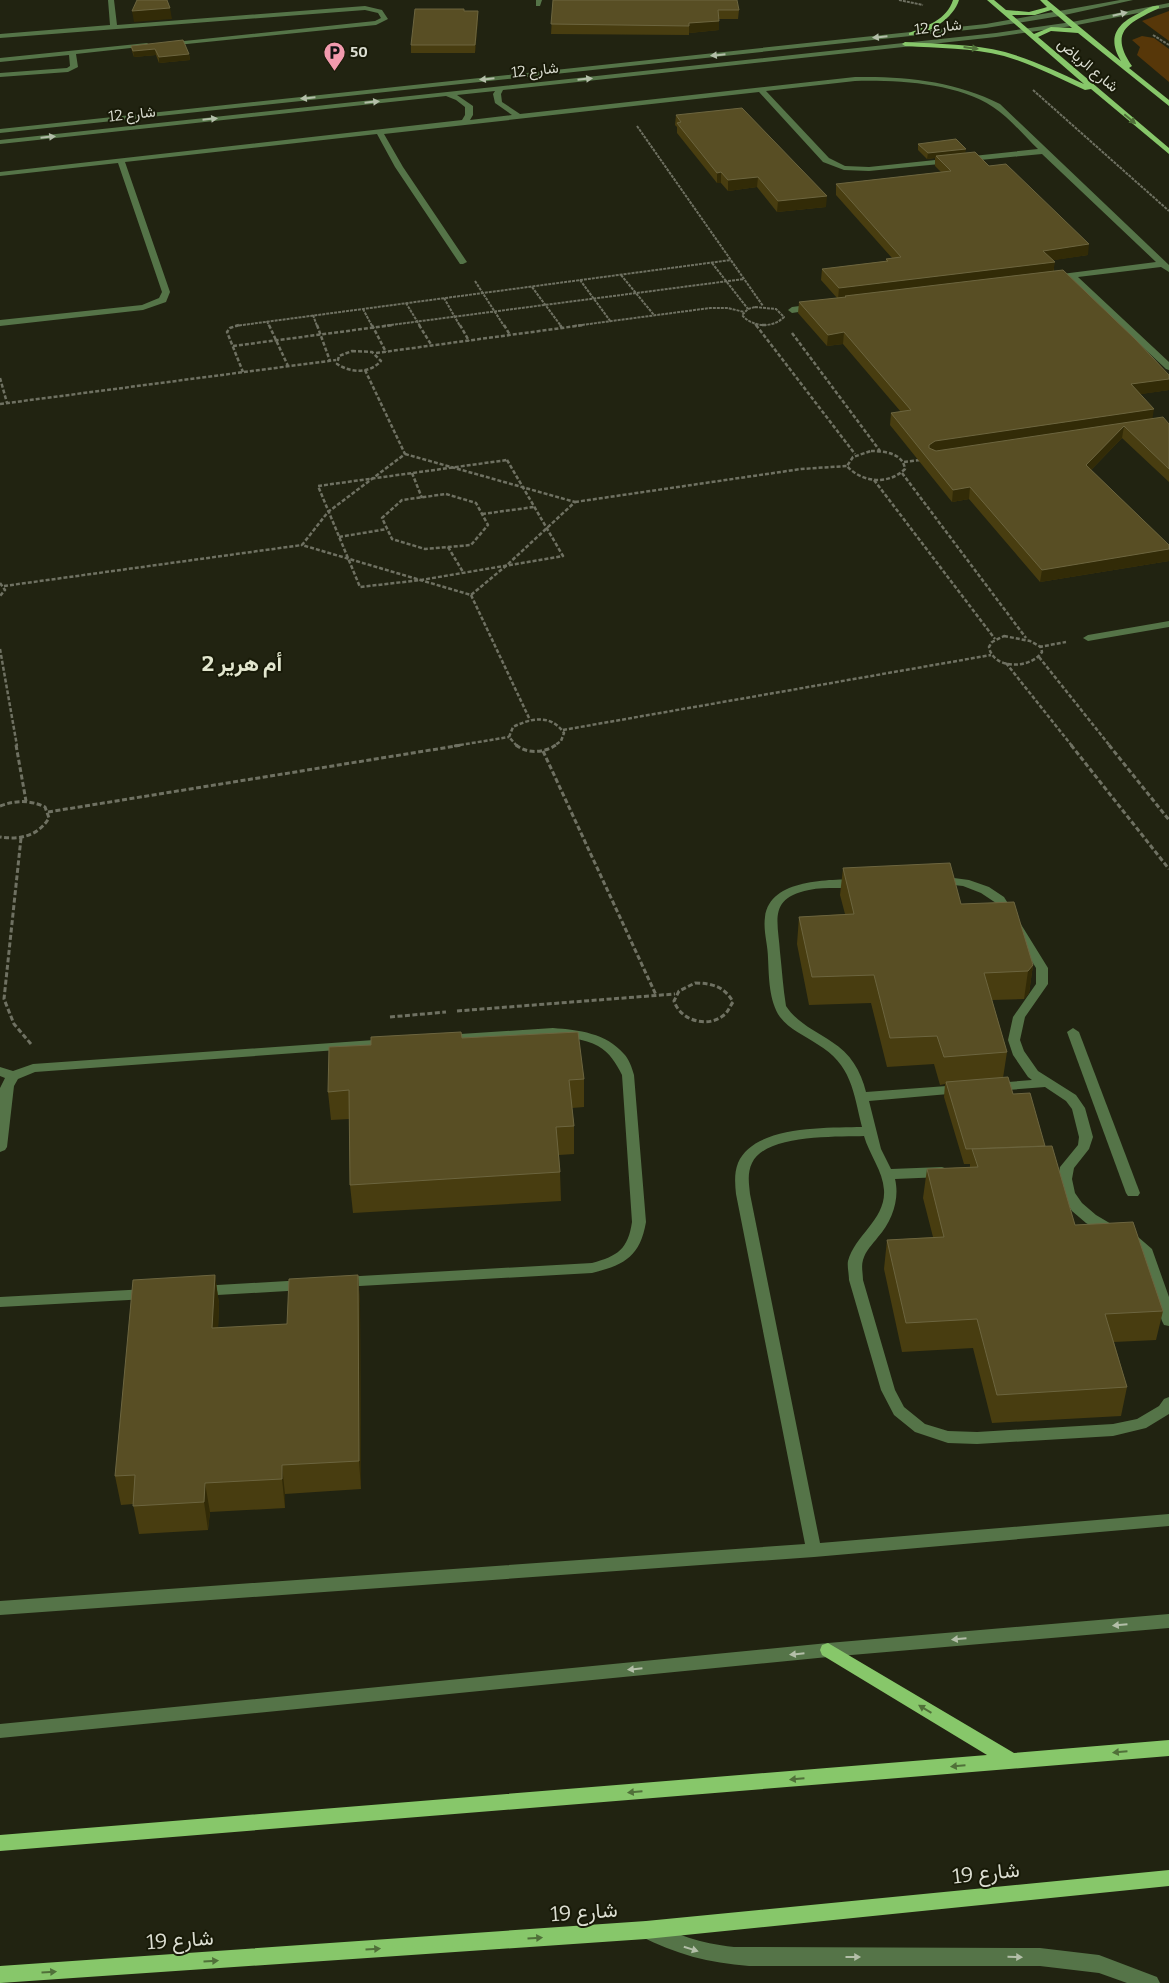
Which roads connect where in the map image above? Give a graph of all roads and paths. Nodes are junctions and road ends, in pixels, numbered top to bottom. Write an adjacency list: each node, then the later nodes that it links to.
1 (111, 0): 13 (street)
2 (956, 0): 16 (main road)
3 (990, 0): 9 (main road, شارع الرياض)
4 (1043, 0): 7 (main road, شارع الرياض)
5 (1130, 0): 10 (street, شارع 12)
6 (1169, 6): 8 (street, شارع 12)
7 (1052, 7): 9 (main road); 10 (main road, شارع الرياض)
8 (1157, 7): 12 (street, شارع 12, one-way to 8); 24 (main road)
9 (1004, 12): 11 (main road, شارع الرياض)
10 (1060, 14): 11 (street, شارع 12); 12 (main road, شارع الرياض)
11 (1015, 21): 14 (main road, شارع الرياض); 16 (street, شارع 12)
12 (1072, 24): 14 (street, شارع 12); 15 (main road, شارع الرياض)
13 (114, 27): 17 (street); 19 (street)
14 (1027, 30): 18 (main road, شارع الرياض); 20 (street, شارع 12)
15 (1082, 31): 18 (main road); 24 (main road, شارع الرياض)
16 (912, 34): 35 (street, شارع 12, one-way to 35)
17 (0, 36)
18 (1034, 37): 30 (main road, شارع الرياض)
19 (160, 44)
20 (905, 44): 26 (street, شارع 12, one-way to 20); 30 (main road, one-way to 30)
21 (150, 45): 22 (street)
22 (72, 53): 23 (street); 25 (street)
23 (0, 60)
24 (1132, 73): 31 (main road, شارع الرياض)
25 (0, 75)
26 (501, 88): 29 (street, شارع 12); 33 (street)
27 (1032, 89): 42 (path)
28 (761, 90): 32 (street); 38 (street); 38 (street)
29 (446, 94): 34 (street); 37 (street, شارع 12, one-way to 29)
30 (1102, 94): 39 (main road, شارع الرياض, one-way to 39)
31 (1169, 104)
32 (622, 105): 33 (street); 43 (path)
33 (520, 117): 34 (street)
34 (464, 123): 36 (street)
35 (0, 131)
36 (380, 133): 40 (street); 44 (street)
37 (0, 142)
38 (1045, 151): 46 (street)
39 (1169, 152)
40 (120, 161): 41 (street); 73 (street)
41 (0, 174)
42 (1169, 212)
43 (731, 260): 45 (path); 49 (path)
44 (463, 262): 54 (path)
45 (712, 263): 47 (path); 52 (path)
46 (1166, 267): 48 (street)
47 (620, 274): 51 (path); 55 (path)
48 (1071, 275): 50 (street); 89 (street)
49 (744, 279): 52 (path); 60 (path)
50 (1042, 279)
51 (580, 280): 53 (path); 57 (path)
52 (727, 282): 55 (path); 63 (path)
53 (531, 286): 54 (path); 59 (path)
54 (482, 293): 56 (path); 65 (path)
55 (636, 294): 57 (path); 68 (path)
56 (444, 298): 58 (path); 69 (path)
57 (594, 299): 59 (path); 72 (path)
58 (406, 303): 62 (path); 71 (path)
59 (546, 306): 65 (path); 76 (path)
60 (763, 306): 63 (path); 74 (path)
61 (821, 306): 64 (street)
62 (363, 308): 67 (path); 75 (path)
63 (748, 309): 66 (path)
64 (792, 310)
65 (495, 312): 69 (path); 79 (path)
66 (744, 312): 68 (path); 74 (path)
67 (313, 315): 70 (path); 78 (path)
68 (654, 316): 72 (path)
69 (455, 317): 71 (path); 81 (path)
70 (267, 321): 80 (path); 82 (path)
71 (418, 322): 75 (path); 83 (path)
72 (611, 322): 76 (path)
73 (0, 323)
74 (755, 324): 97 (path)
75 (373, 328): 78 (path); 84 (path)
76 (562, 328): 79 (path)
77 (788, 328): 95 (path)
78 (321, 335): 80 (path); 87 (path)
79 (510, 335): 81 (path)
80 (276, 341): 82 (path); 88 (path)
81 (469, 341): 83 (path)
82 (233, 346): 91 (path)
83 (432, 346): 84 (path)
84 (386, 352): 85 (path)
85 (376, 353): 86 (path); 90 (path)
86 (336, 360): 87 (path); 90 (path)
87 (330, 361): 88 (path)
88 (288, 366): 91 (path)
89 (1169, 367)
90 (365, 370): 96 (path)
91 (243, 372): 93 (path)
92 (0, 378): 93 (path)
93 (7, 403): 94 (path)
94 (0, 404)
95 (880, 451): 97 (path); 99 (path)
96 (405, 454): 101 (path); 104 (path)
97 (855, 454): 100 (path)
98 (926, 459): 99 (path)
99 (904, 462): 103 (path)
100 (847, 466): 105 (path); 108 (path)
101 (454, 468): 102 (path); 106 (path); 106 (path)
102 (412, 473): 104 (path); 107 (path)
103 (902, 473): 105 (path); 126 (path)
104 (373, 479): 110 (path); 110 (path)
105 (874, 480): 128 (path)
106 (521, 485): 108 (path); 109 (path)
107 (422, 498): 111 (path); 113 (path)
108 (576, 502): 112 (path)
109 (534, 507): 111 (path); 112 (path)
110 (328, 512): 114 (path); 115 (path)
111 (482, 514): 116 (path)
112 (547, 527): 118 (path); 118 (path)
113 (387, 529): 114 (path); 116 (path)
114 (339, 537): 117 (path)
115 (302, 544): 117 (path); 122 (path)
116 (448, 547): 119 (path)
117 (348, 559): 120 (path); 120 (path)
118 (507, 565): 119 (path); 123 (path)
119 (463, 572): 120 (path)
120 (421, 580): 123 (path)
121 (0, 583): 122 (path)
122 (4, 586): 124 (path)
123 (471, 595): 133 (path)
124 (0, 596)
125 (1169, 624): 127 (street)
126 (1026, 638): 128 (path); 131 (path)
127 (1088, 638)
128 (995, 639): 130 (path)
129 (0, 649): 137 (path)
130 (991, 655): 132 (path); 134 (path)
131 (1039, 657): 132 (path); 140 (path)
132 (1006, 663): 143 (path)
133 (530, 720): 134 (path); 135 (path)
134 (564, 730): 136 (path)
135 (509, 737): 136 (path); 139 (path)
136 (543, 751): 146 (path)
137 (26, 801): 138 (path); 139 (path)
138 (0, 806)
139 (48, 812): 142 (path)
140 (1169, 820)
141 (0, 837): 142 (path)
142 (21, 838): 151 (path)
143 (1169, 869)
144 (924, 881): 153 (street)
145 (877, 882): 154 (street)
146 (656, 995)
147 (710, 1022): 147 (path)
148 (1073, 1032): 155 (street)
149 (436, 1040): 162 (street)
150 (406, 1042): 151 (street)
151 (54, 1066): 152 (street)
152 (7, 1073): 158 (street)
153 (1046, 1083): 154 (street); 156 (street)
154 (860, 1096): 157 (street)
155 (1106, 1120): 156 (street); 161 (street)
156 (1082, 1121): 165 (street)
157 (869, 1131): 160 (street); 168 (street)
158 (0, 1147)
159 (954, 1172): 160 (street)
160 (887, 1174): 166 (street)
161 (1132, 1193)
162 (187, 1291)
163 (158, 1293): 164 (street)
164 (0, 1302)
165 (1169, 1321)
166 (1169, 1403)
167 (1169, 1520): 168 (street)
168 (814, 1550): 169 (street)
169 (0, 1608)
170 (1169, 1621): 171 (street, one-way to 171)
171 (828, 1650): 172 (street, one-way to 172); 174 (main road, one-way to 171)
172 (0, 1731)
173 (1169, 1748): 174 (main road, one-way to 174)
174 (1012, 1761): 175 (main road, one-way to 175)
175 (0, 1843)
176 (1169, 1878): 177 (main road, شارع 19)
177 (646, 1930): 178 (main road, شارع 19, one-way to 177); 179 (street, one-way to 179)
178 (0, 1976)
179 (1152, 1983)

